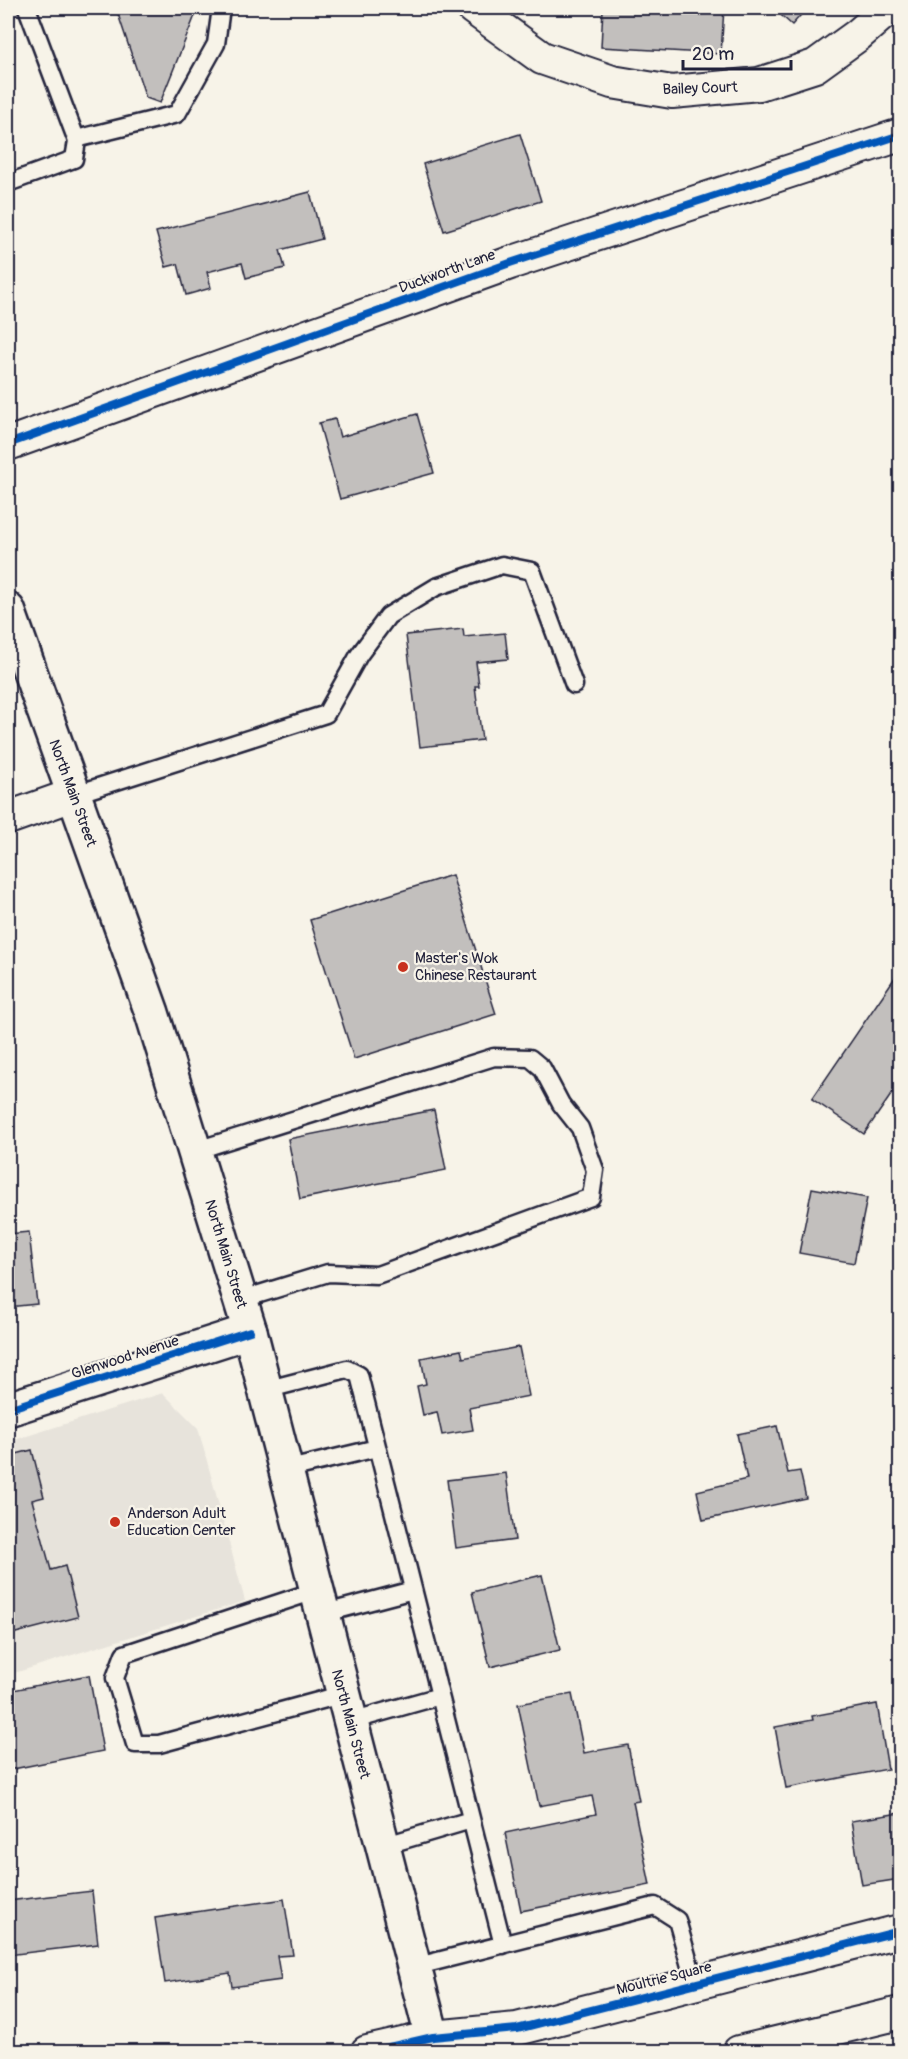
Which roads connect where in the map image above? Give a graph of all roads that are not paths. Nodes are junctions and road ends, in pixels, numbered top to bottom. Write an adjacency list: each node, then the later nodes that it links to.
1 (27, 8): 6 (lane)
2 (221, 8): 6 (lane)
3 (473, 8): 4 (street, Bailey Court)
4 (888, 8)
5 (900, 135): 8 (street, Duckworth Lane)
6 (76, 140): 7 (lane)
7 (8, 183)
8 (8, 444)
9 (8, 610): 11 (main road, North Main Street)
10 (574, 685): 11 (lane)
11 (73, 795): 12 (street); 13 (main road, North Main Street)
12 (8, 818)
13 (194, 1151): 14 (main road, North Main Street); 14 (lane)
14 (240, 1300): 15 (main road, North Main Street)
15 (250, 1331): 16 (main road, North Main Street); 17 (main road, Glenwood Avenue)
16 (265, 1390): 18 (lane); 19 (main road, North Main Street)
17 (8, 1409)
18 (377, 1448): 19 (lane); 20 (lane)
19 (285, 1470): 21 (main road, North Main Street)
20 (413, 1590): 21 (lane); 22 (lane)
21 (319, 1602): 23 (main road, North Main Street); 23 (lane)
22 (440, 1696): 23 (lane); 24 (lane)
23 (347, 1707): 25 (main road, North Main Street)
24 (471, 1820): 25 (lane); 27 (lane)
25 (383, 1846): 28 (main road, North Main Street)
26 (900, 1931): 29 (street, Moultrie Square)
27 (503, 1945): 28 (lane); 29 (lane)
28 (414, 1967): 31 (main road, North Main Street)
29 (695, 1984): 31 (street, Moultrie Square)
30 (900, 2013): 33 (street)
31 (434, 2044): 32 (street, Moultrie Square)
32 (367, 2052)
33 (739, 2052)

